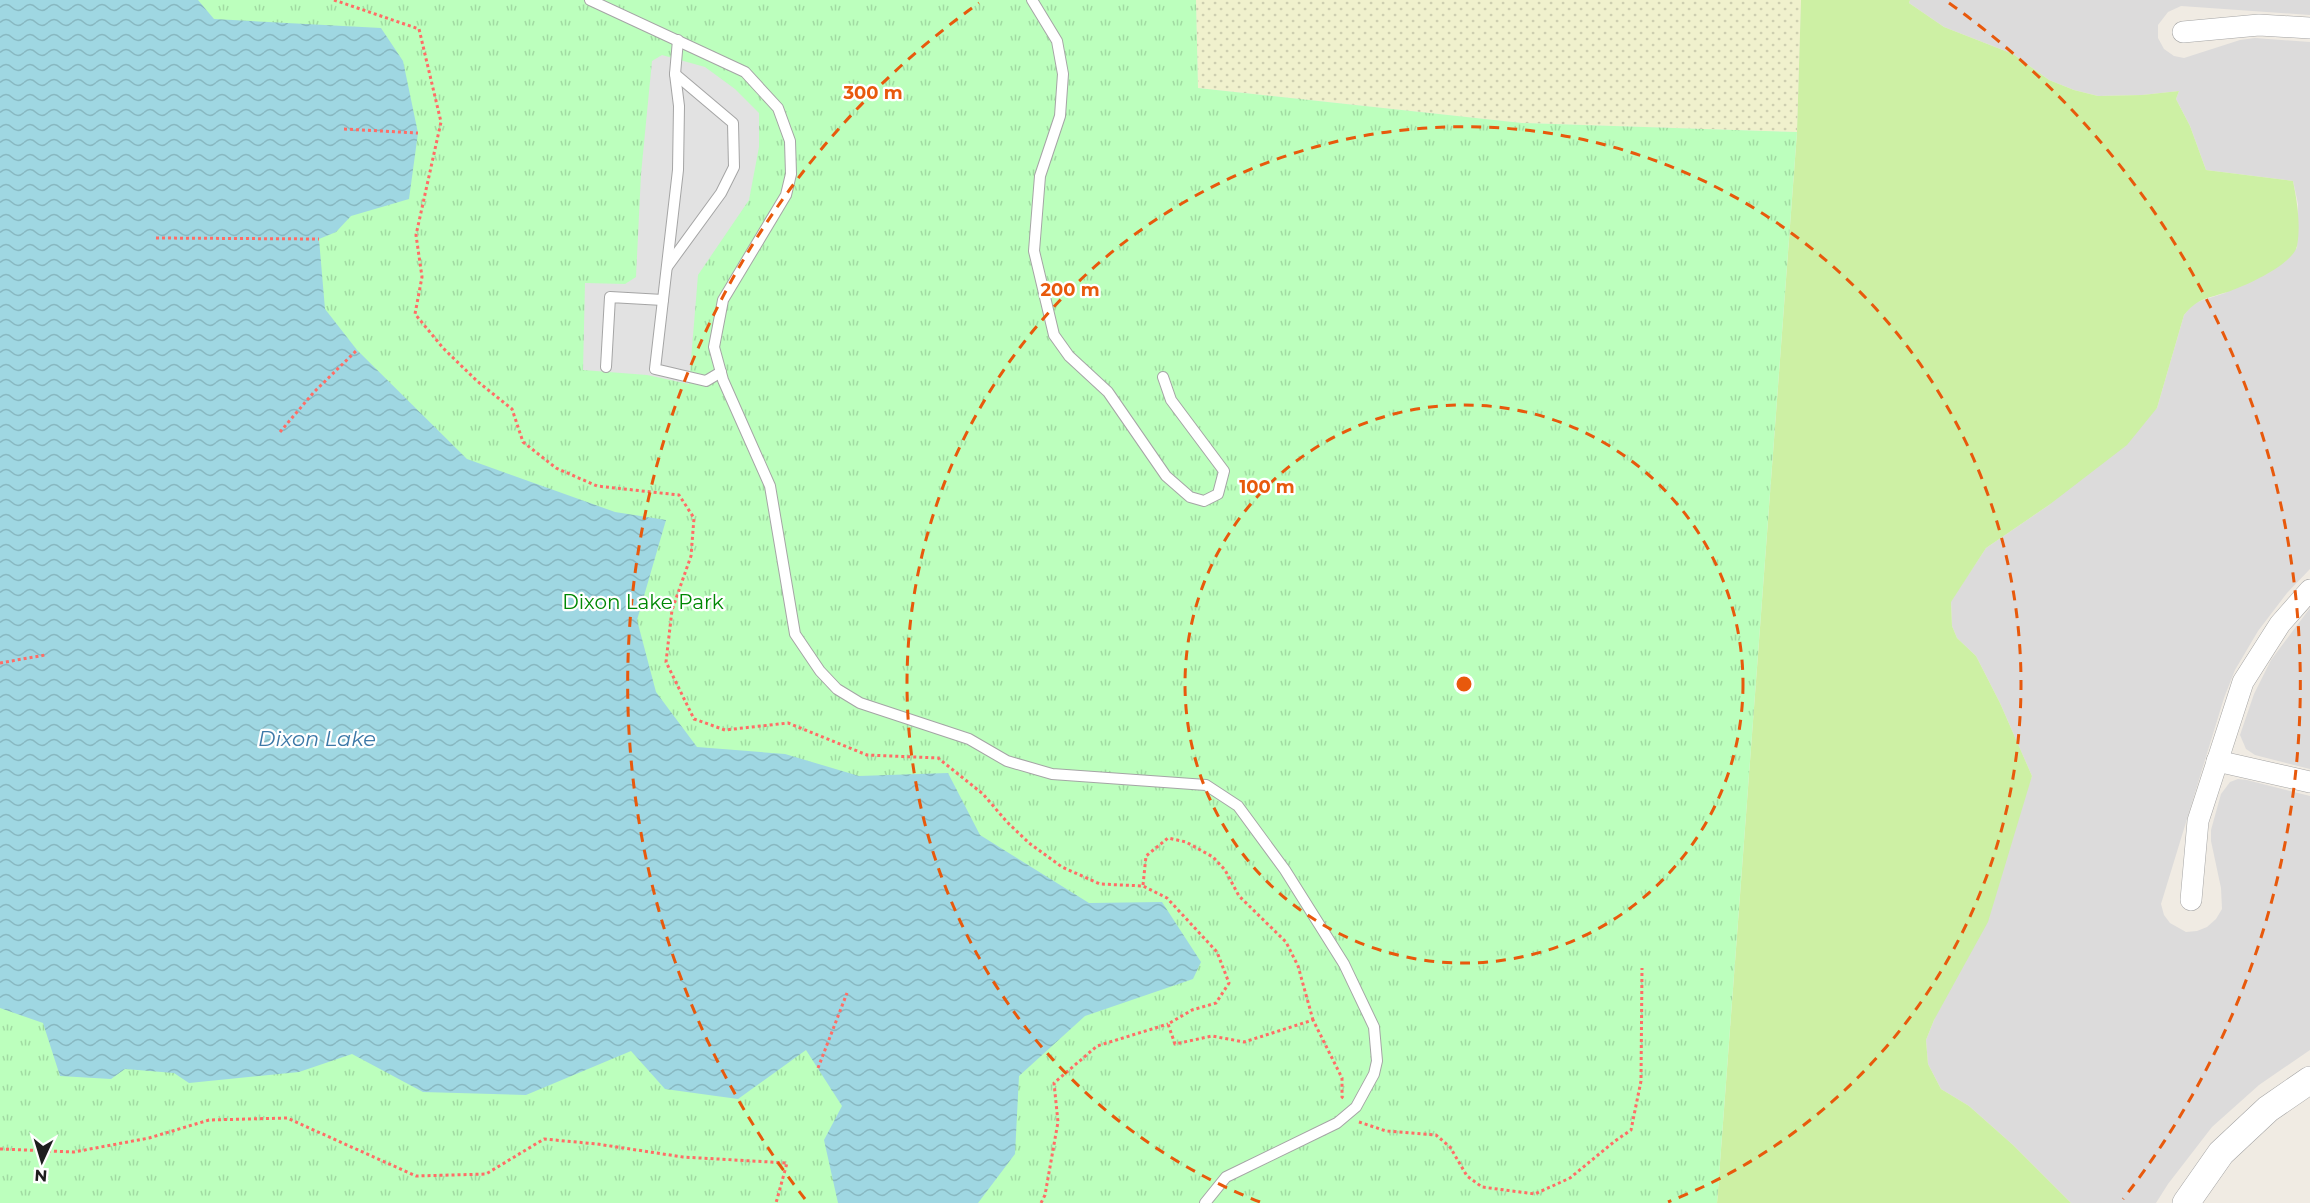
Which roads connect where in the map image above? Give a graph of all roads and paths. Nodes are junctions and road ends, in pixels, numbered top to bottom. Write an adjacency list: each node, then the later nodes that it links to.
1 (590, 0): 5 (lane)
2 (1032, 0): 16 (lane)
3 (2310, 28): 4 (street)
4 (2183, 32)
5 (678, 40): 6 (lane); 15 (lane)
6 (675, 74): 11 (lane); 11 (lane)
7 (344, 129): 8 (path)
8 (418, 133)
9 (156, 238): 10 (path)
10 (318, 239)
11 (666, 268): 12 (lane)
12 (663, 300): 14 (lane); 15 (lane)
13 (357, 350): 17 (path)
14 (606, 367)
15 (721, 372): 31 (lane)
16 (1163, 377)
17 (280, 432)
18 (2310, 590): 21 (street)
19 (45, 655): 20 (path)
20 (0, 663)
21 (2217, 761): 22 (street); 24 (street)
22 (2310, 782)
23 (1143, 886): 27 (path)
24 (2191, 900)
25 (1641, 968): 31 (path)
26 (847, 993): 29 (path)
27 (1313, 1020)
28 (1168, 1024): 34 (path)
29 (818, 1068)
30 (2310, 1080): 36 (street)
31 (1347, 1115): 35 (lane)
32 (0, 1149): 33 (path)
33 (776, 1203)
34 (1041, 1203)
35 (1205, 1203)
36 (2186, 1203)

